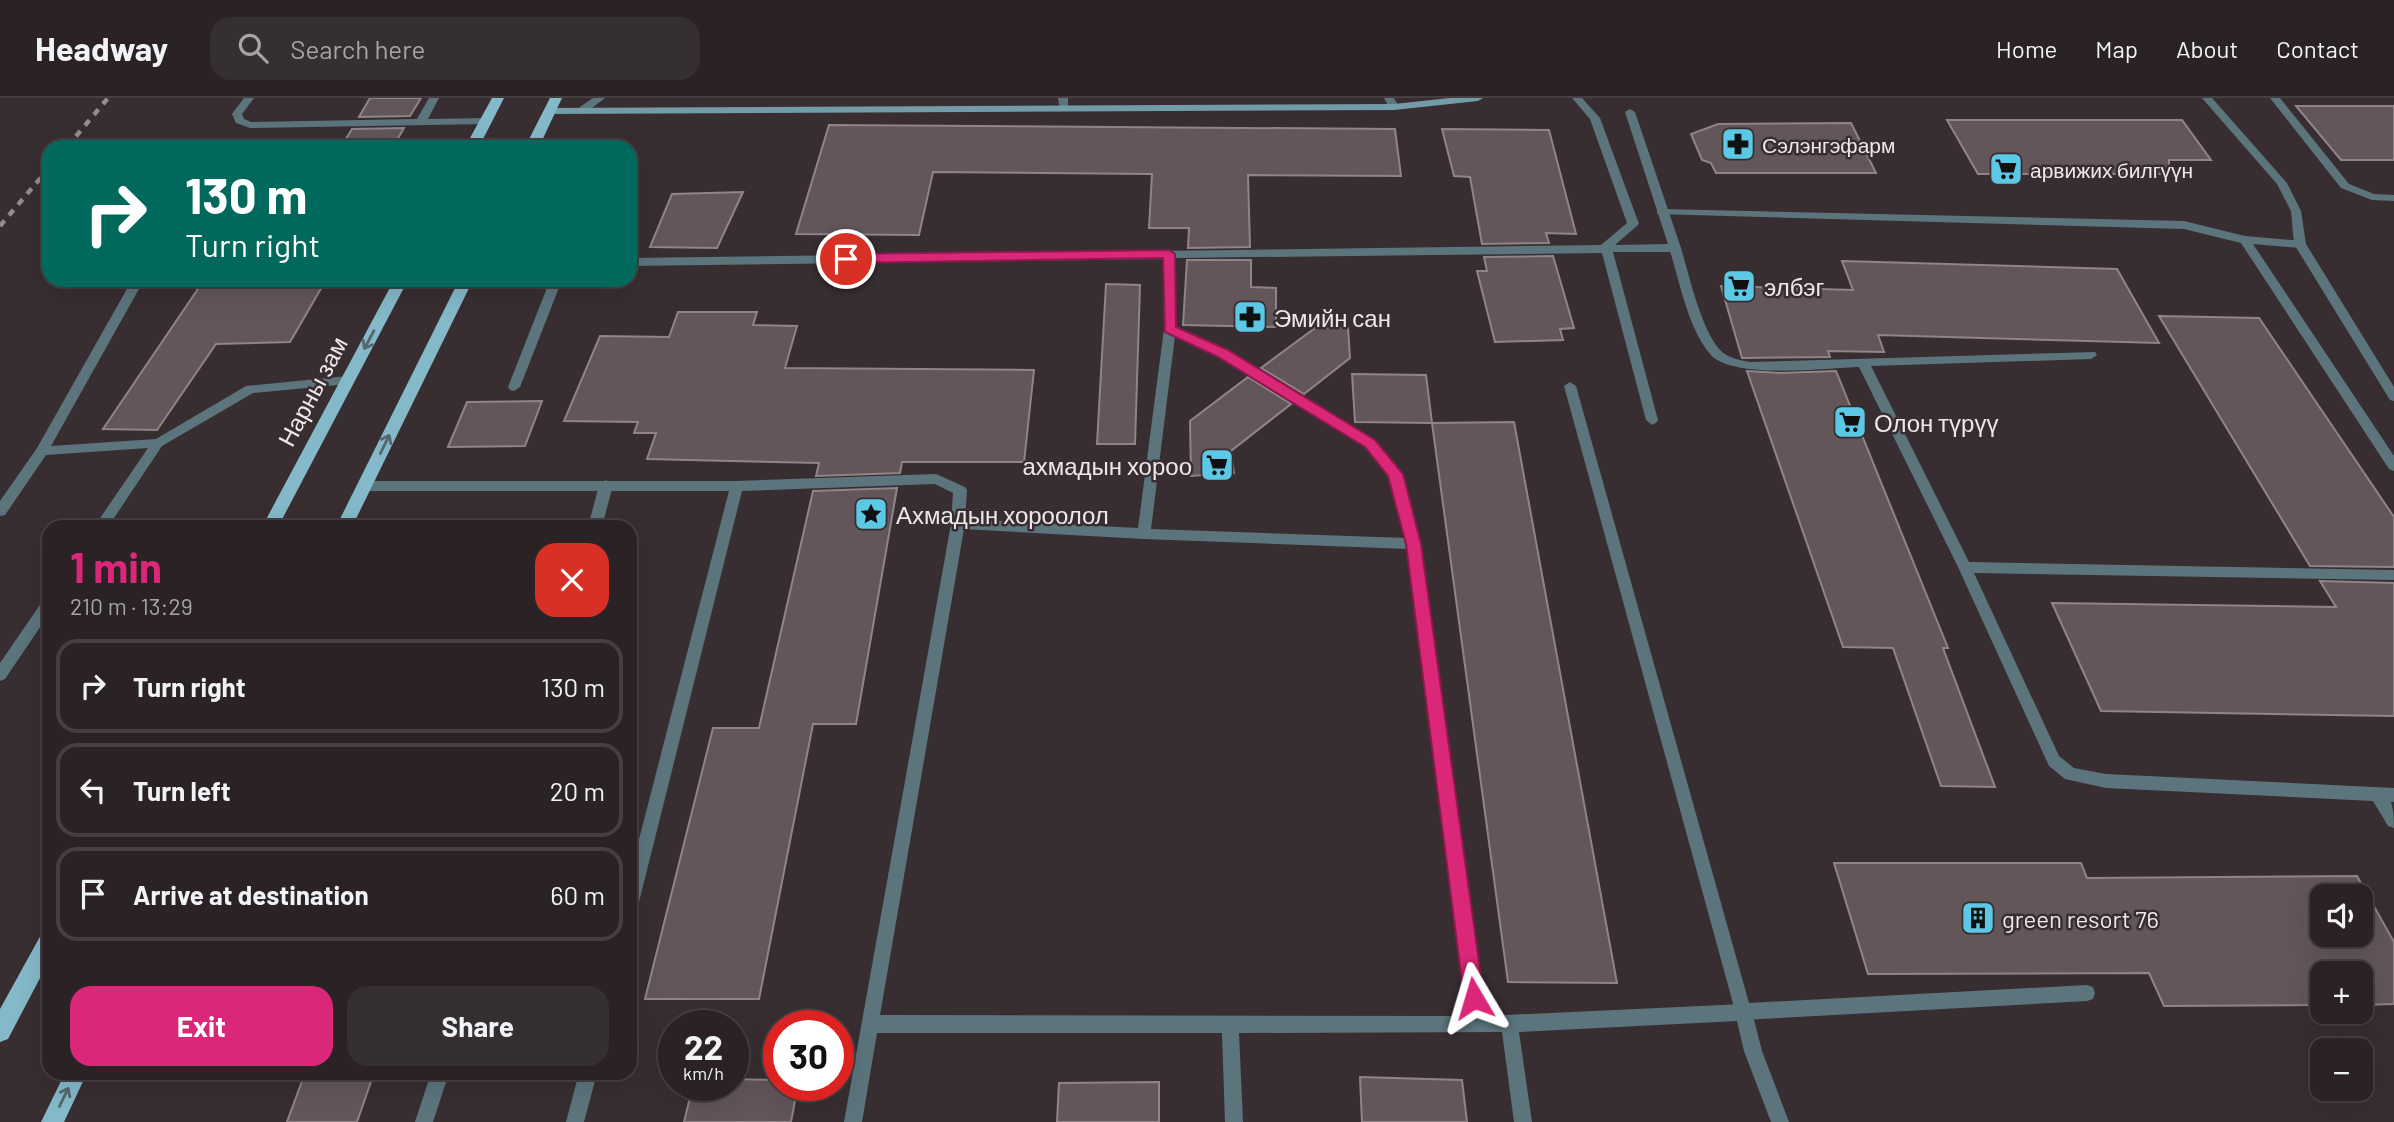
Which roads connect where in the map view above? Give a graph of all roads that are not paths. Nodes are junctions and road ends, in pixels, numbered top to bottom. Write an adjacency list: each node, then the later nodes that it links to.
1 (248, 98): 16 (street)
2 (434, 98): 16 (street)
3 (498, 98): 15 (main road)
4 (600, 98): 13 (street)
5 (1478, 98): 9 (street)
6 (1577, 98): 23 (street)
7 (2207, 98): 22 (street)
8 (2275, 98): 19 (street)
9 (1447, 99): 11 (street)
10 (1064, 103): 11 (street); 13 (street)
11 (1391, 103)
12 (553, 104): 13 (street); 18 (main road)
13 (584, 109)
14 (1630, 112): 20 (street)
15 (486, 121): 16 (street); 17 (main road)
16 (421, 122)
17 (476, 140)
18 (535, 140)
19 (2394, 198)
20 (1661, 212): 21 (street); 24 (street)
21 (2245, 240): 22 (street); 41 (street)
22 (2300, 244): 37 (street)
23 (1606, 247): 24 (street); 25 (street); 38 (street)
24 (1675, 248): 33 (street)
25 (1169, 254): 26 (street); 31 (street)
26 (637, 262)
27 (134, 287): 40 (street)
28 (397, 287): 34 (main road, Нарны зам, one-way to 34)
29 (463, 287): 43 (main road, one-way to 29)
30 (553, 287): 36 (street)
31 (1170, 329): 51 (street); 52 (street)
32 (2091, 355): 33 (street)
33 (1863, 362): 53 (street)
34 (348, 380): 39 (street); 47 (main road, Нарны зам)
35 (1570, 386): 63 (street)
36 (514, 387)
37 (2394, 397)
38 (1652, 420)
39 (158, 443): 40 (street); 46 (street)
40 (42, 452): 45 (street)
41 (2394, 466)
42 (606, 485): 43 (street); 44 (street); 49 (street)
43 (364, 486): 48 (main road)
44 (737, 486): 50 (street); 59 (street)
45 (0, 511)
46 (106, 520)
47 (274, 520)
48 (347, 520)
49 (597, 520)
50 (958, 524): 51 (street); 66 (street)
51 (1144, 534): 52 (street)
52 (1414, 544): 67 (street)
53 (1965, 567): 54 (street); 57 (street)
54 (2394, 575)
55 (42, 613): 56 (street)
56 (0, 675)
57 (2386, 796): 58 (street)
58 (2394, 821)
59 (637, 879)
60 (42, 951): 62 (main road)
61 (2087, 993): 63 (street)
62 (7, 1005): 68 (main road)
63 (1743, 1012): 65 (street); 78 (street)
64 (1230, 1023): 66 (street); 67 (street); 76 (street)
65 (1509, 1023): 67 (street); 77 (street)
66 (871, 1024): 75 (street)
67 (1477, 1025)
68 (0, 1031)
69 (73, 1080): 72 (main road, one-way to 69)
70 (438, 1080): 73 (street)
71 (586, 1080): 74 (street)
72 (52, 1122)
73 (424, 1122)
74 (575, 1122)
75 (853, 1122)
76 (1234, 1122)
77 (1523, 1122)
78 (1780, 1122)

